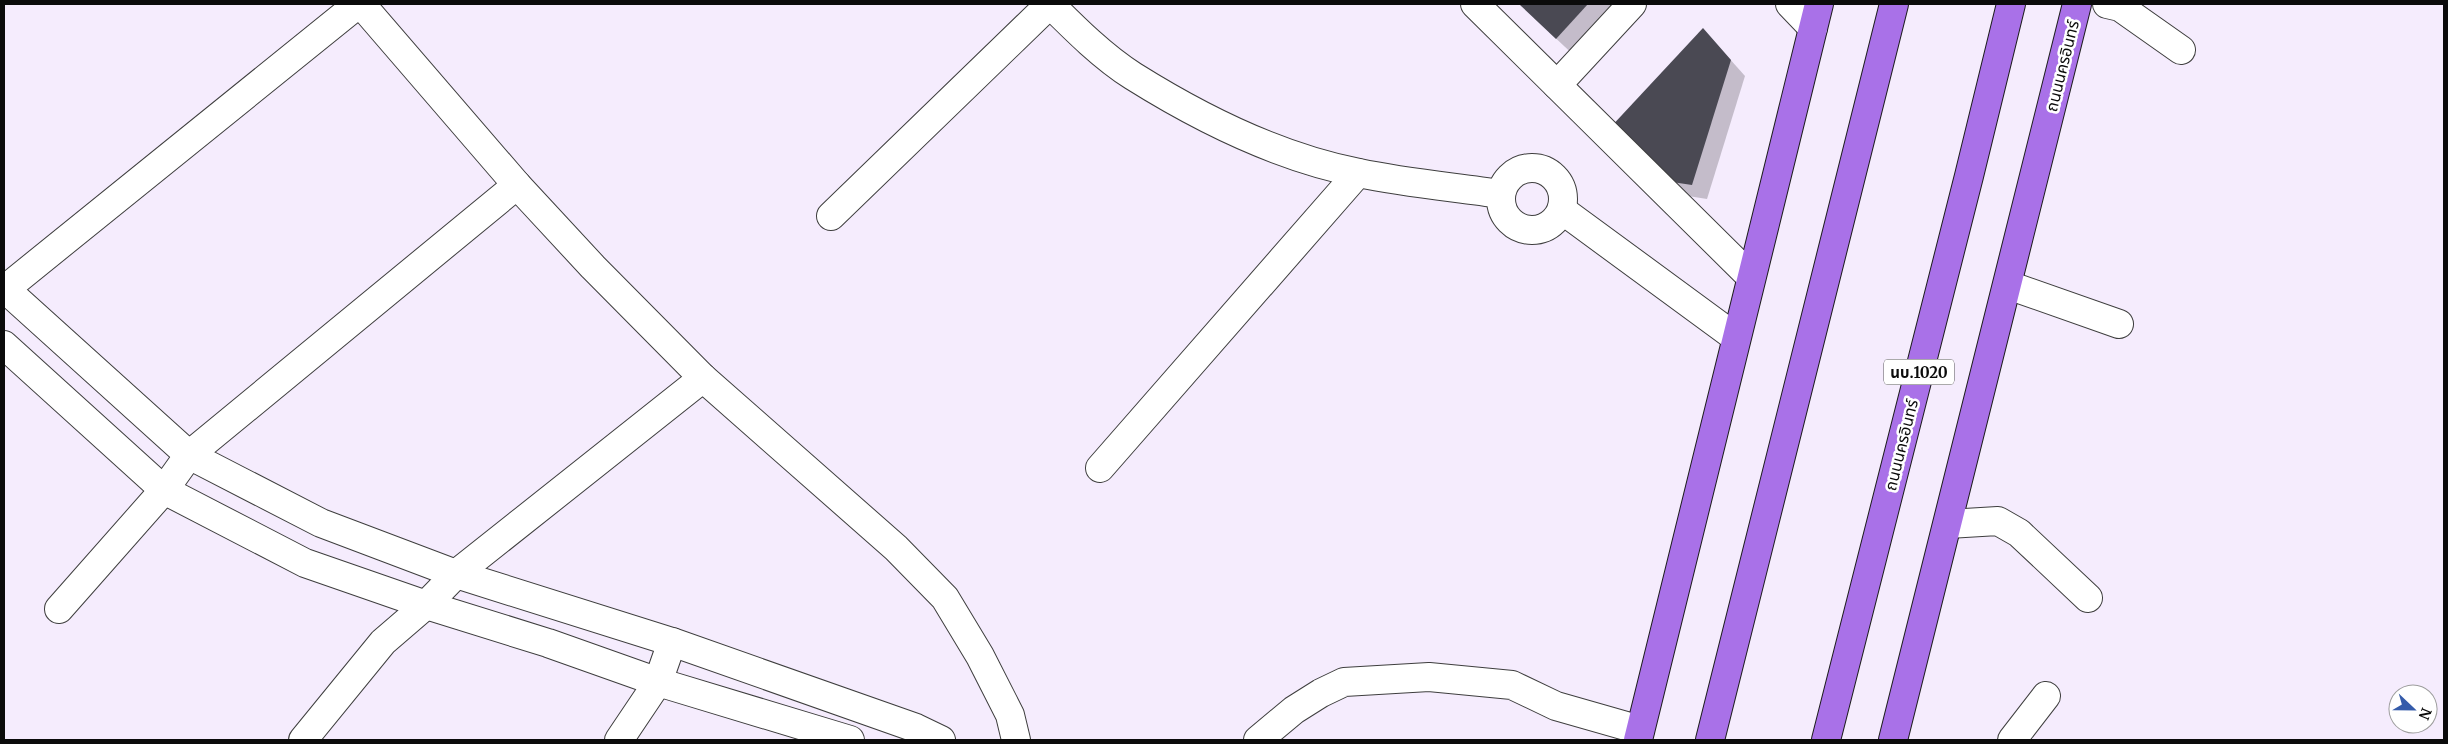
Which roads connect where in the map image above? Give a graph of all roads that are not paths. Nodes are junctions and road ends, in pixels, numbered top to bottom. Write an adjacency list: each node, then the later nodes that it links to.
1 (359, 4): 14 (street); 20 (street)
2 (1050, 4): 13 (street); 17 (street)
3 (1475, 4): 12 (street)
4 (1632, 4): 12 (street)
5 (1790, 4): 10 (street)
6 (1894, 4): 44 (main road)
7 (2011, 4): 45 (main road, ถนนนครอินทร์ / นบ.1020)
8 (2077, 4): 19 (main road, ถนนนครอินทร์)
9 (2117, 5): 11 (street)
10 (1816, 16): 18 (main road)
11 (2181, 50)
12 (1557, 85): 18 (street)
13 (1358, 173): 15 (street); 26 (street)
14 (516, 184): 24 (street); 25 (street)
15 (1501, 194): 16 (street); 16 (street)
16 (1562, 210): 22 (street)
17 (830, 216)
18 (1750, 276): 22 (main road)
19 (2008, 285): 21 (street); 28 (main road, ถนนนครอินทร์)
20 (4, 289): 25 (street)
21 (2119, 324)
22 (1736, 337): 37 (main road)
23 (4, 345): 27 (street)
24 (703, 378): 29 (street); 42 (street)
25 (189, 455): 27 (street); 29 (street)
26 (1100, 468)
27 (164, 490): 31 (street); 32 (street)
28 (1948, 524): 30 (street); 46 (main road, ถนนนครอินทร์)
29 (456, 574): 31 (street); 33 (street)
30 (2088, 598)
31 (426, 605): 34 (street); 38 (street)
32 (59, 609)
33 (672, 642): 34 (street); 36 (street)
34 (658, 682): 39 (street); 40 (street)
35 (2046, 696): 47 (street)
36 (913, 734): 41 (street)
37 (1639, 735): 43 (street)
38 (303, 740)
39 (619, 740)
40 (850, 740)
41 (941, 740)
42 (1016, 740)
43 (1258, 740)
44 (1710, 740)
45 (1826, 740)
46 (1893, 740)
47 (2012, 740)

